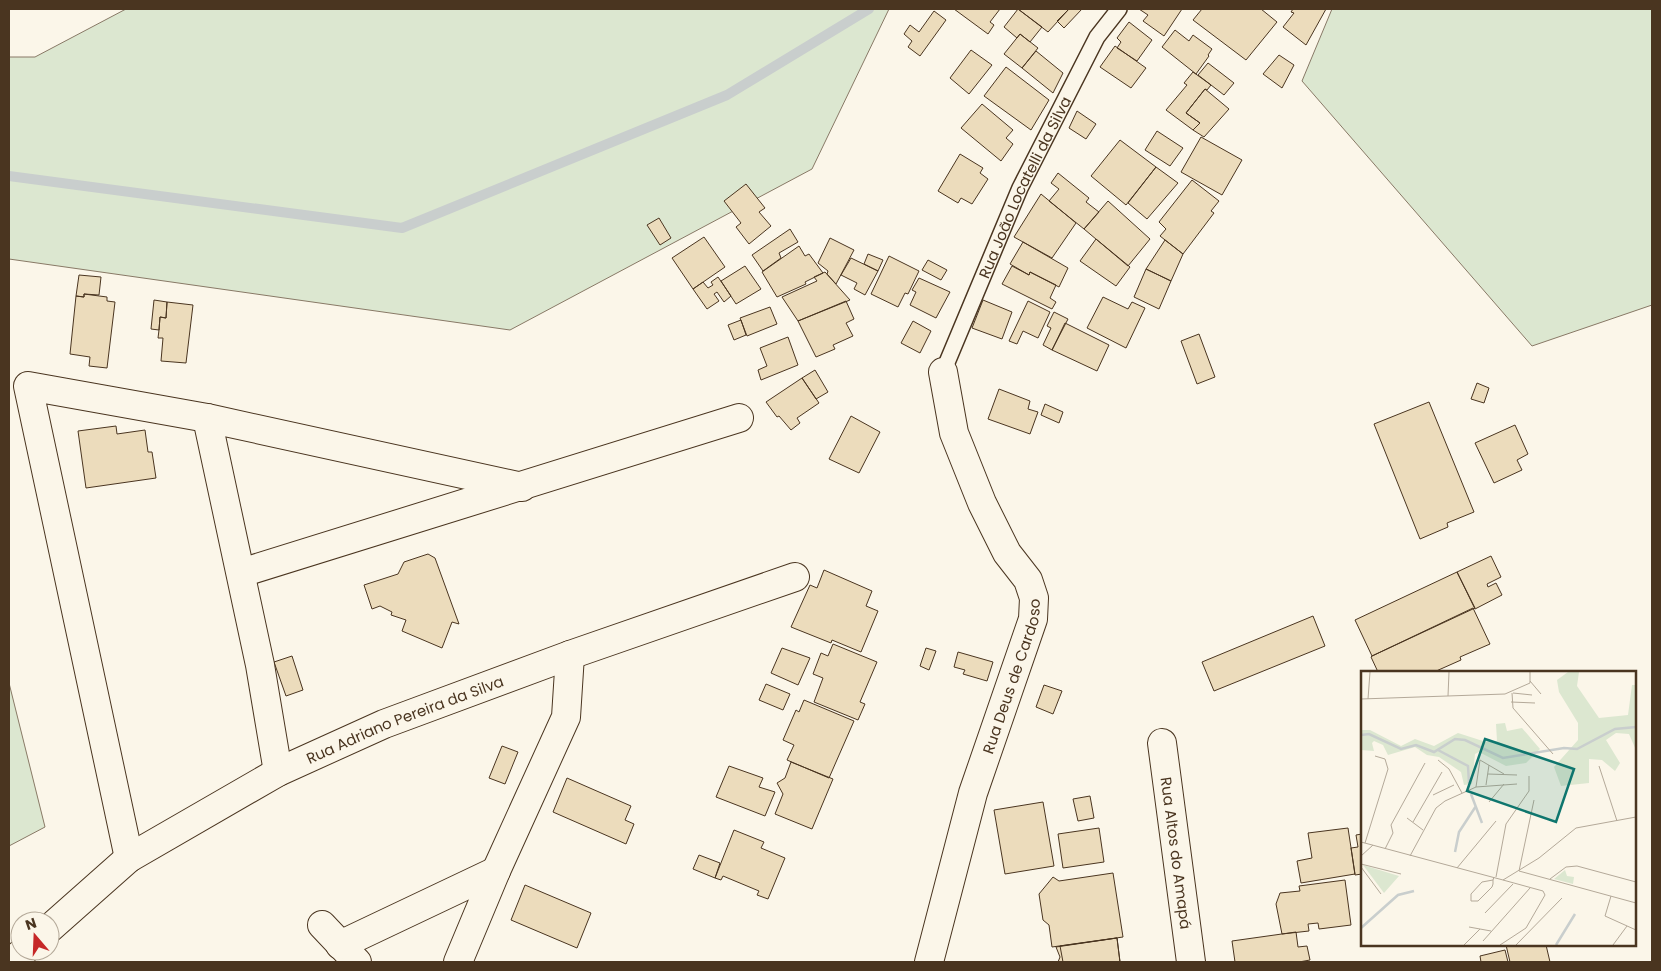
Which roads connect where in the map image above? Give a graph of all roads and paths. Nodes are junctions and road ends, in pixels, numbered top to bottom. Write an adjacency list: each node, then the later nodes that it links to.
1 (1119, 9): 2 (lane, Rua João Locatelli da Silva)
2 (943, 372): 17 (street, Rua Deus de Cardoso)
3 (207, 418): 5 (street); 6 (street); 11 (street)
4 (739, 418): 5 (street)
5 (522, 487): 6 (street)
6 (241, 573): 10 (street)
7 (795, 577): 8 (street, Rua Adriano Pereira da Silva)
8 (570, 655): 10 (street, Rua Adriano Pereira da Silva); 12 (street)
9 (1162, 743): 18 (street, Rua Altos do Amapá)
10 (278, 772): 11 (street, Rua Adriano Pereira da Silva)
11 (129, 858): 13 (street, Rua Adriano Pereira da Silva)
12 (496, 872): 15 (street); 16 (street)
13 (60, 919)
14 (322, 925): 15 (street)
15 (348, 954)
16 (458, 962)
17 (929, 962)
18 (1191, 962)

